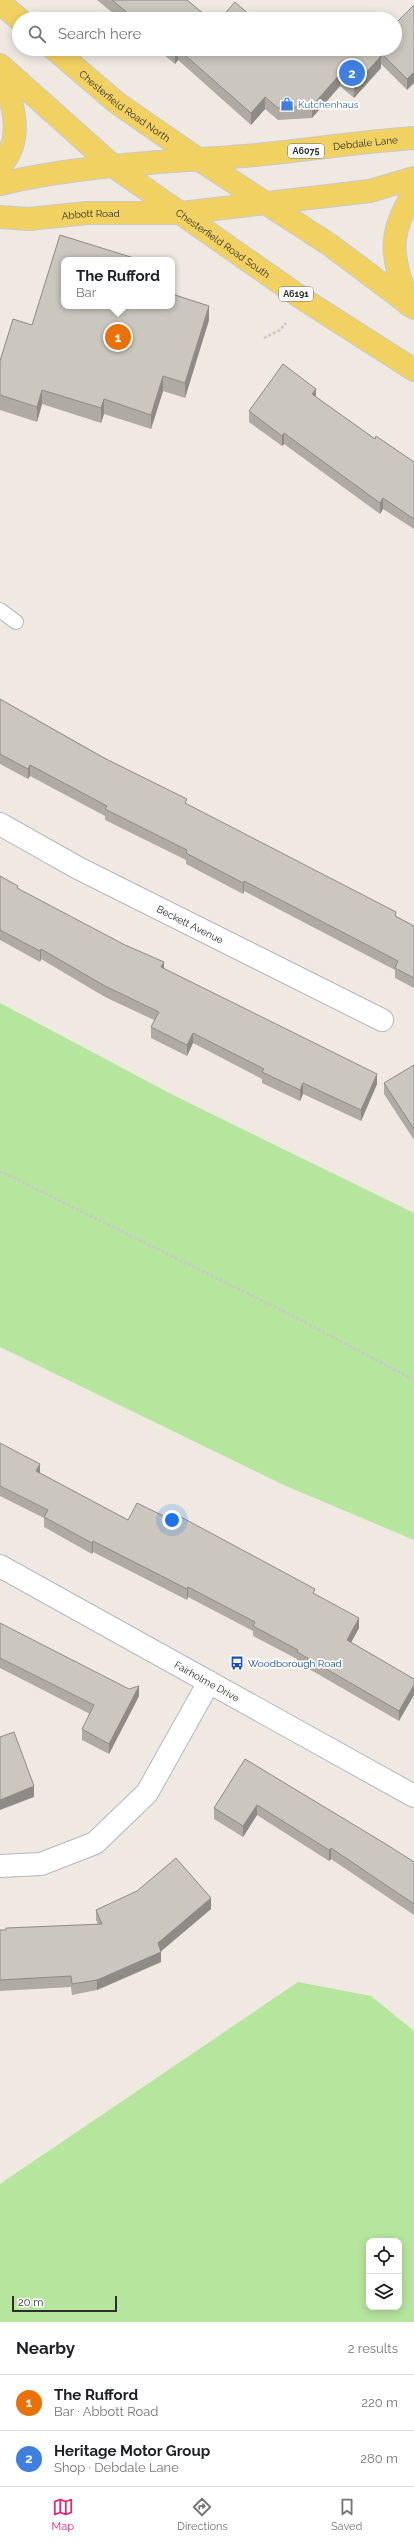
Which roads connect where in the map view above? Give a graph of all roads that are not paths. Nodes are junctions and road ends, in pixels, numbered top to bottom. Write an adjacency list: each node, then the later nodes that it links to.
1 (0, 3): 2 (main road)
2 (12, 13)
3 (62, 56): 7 (main road, Chesterfield Road North)
4 (0, 65): 9 (main road, A6191)
5 (0, 75): 8 (main road)
6 (414, 138): 7 (main road, Debdale Lane / A6075)
7 (198, 160): 9 (main road, A6075); 13 (main road)
8 (0, 166)
9 (113, 166): 11 (main road, A6075); 14 (main road, Chesterfield Road South / A6191)
10 (414, 178): 13 (main road)
11 (0, 184)
12 (414, 193): 16 (main road)
13 (268, 204): 14 (main road, Abbott Road); 16 (main road)
14 (181, 213): 15 (main road, Abbott Road); 17 (main road, Chesterfield Road South / A6191)
15 (0, 217)
16 (411, 307)
17 (414, 370)
18 (0, 610): 19 (lane)
19 (16, 622)
20 (0, 824): 21 (street, Beckett Avenue)
21 (382, 1020)
22 (0, 1566): 23 (street, Fairholme Drive)
23 (209, 1682): 24 (street, Fairholme Drive); 25 (street)
24 (414, 1796)
25 (0, 1866)

